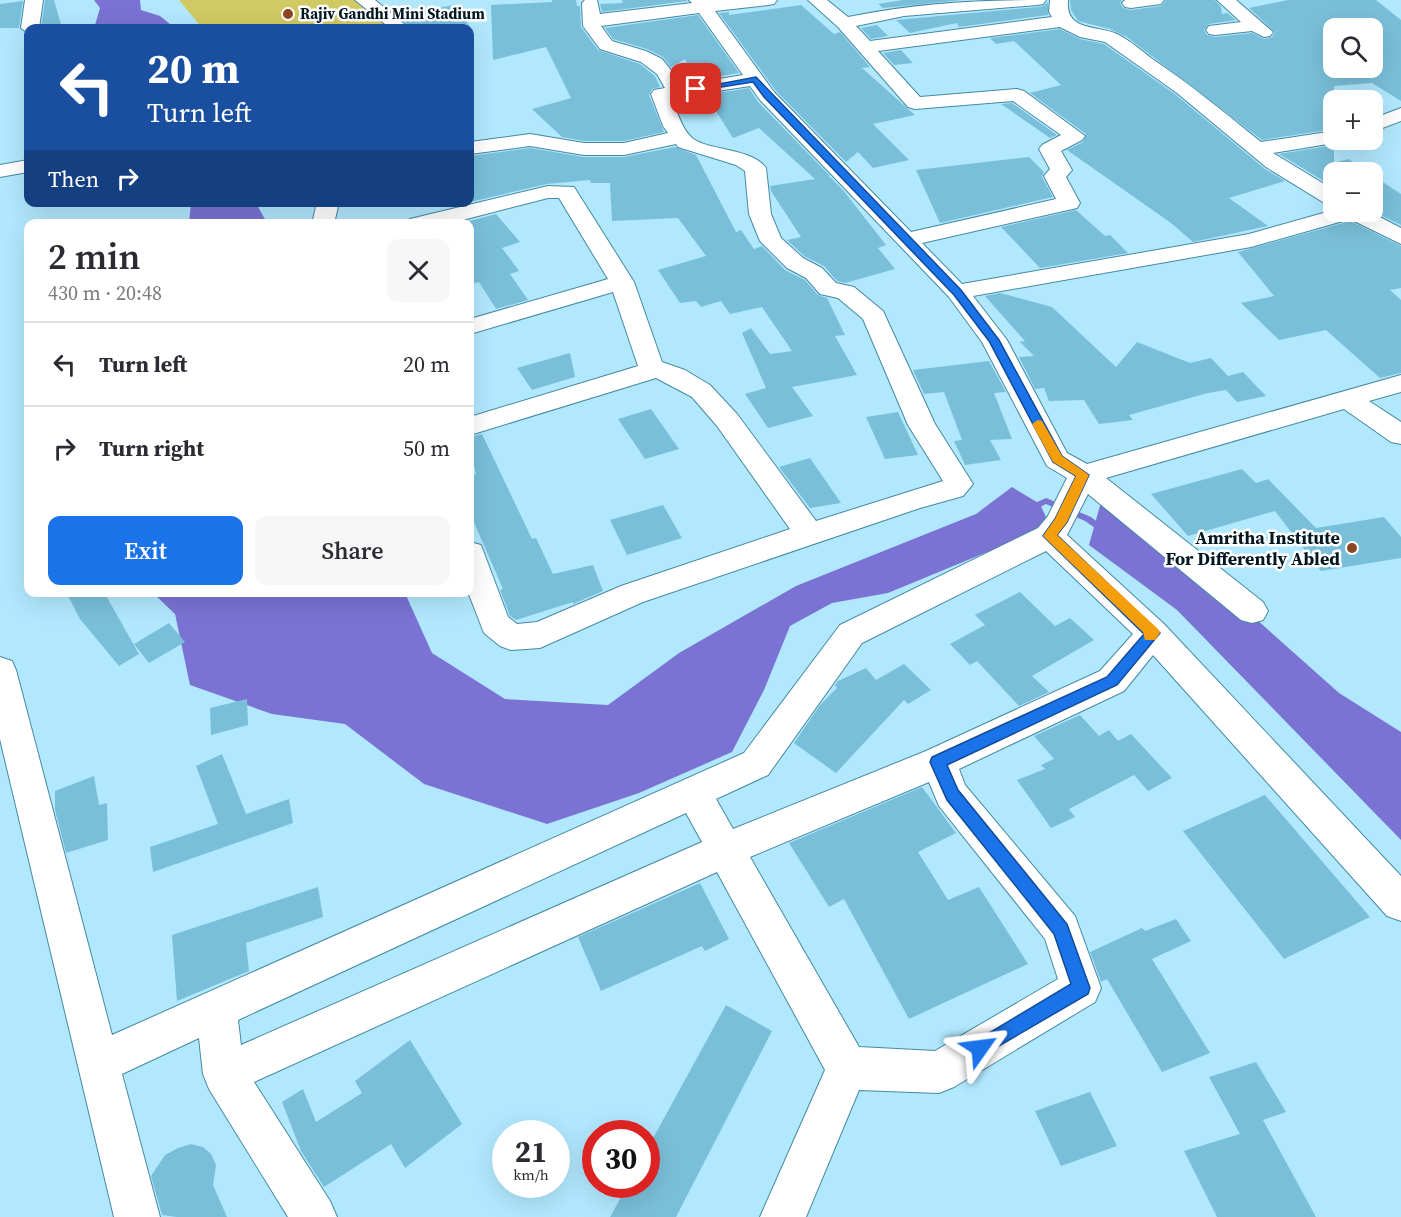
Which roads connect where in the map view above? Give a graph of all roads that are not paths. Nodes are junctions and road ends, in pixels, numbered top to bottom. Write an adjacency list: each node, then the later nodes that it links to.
1 (34, 0): 15 (street)
2 (364, 0): 16 (street)
3 (592, 0): 12 (street)
4 (768, 0): 10 (street)
5 (817, 0): 14 (street)
6 (1037, 0): 14 (street)
7 (1059, 0): 13 (street)
8 (1155, 0): 11 (street)
9 (1226, 0): 17 (street)
10 (700, 3): 12 (street); 19 (street)
11 (1131, 3)
12 (591, 20): 20 (street)
13 (1063, 21): 18 (street); 26 (street)
14 (844, 23): 18 (street)
15 (31, 24)
16 (395, 24)
17 (1215, 30)
18 (865, 47): 34 (street)
19 (756, 79): 20 (street); 34 (street)
20 (677, 92): 23 (street)
21 (1401, 114): 22 (street)
22 (1383, 121)
23 (680, 137): 25 (street); 45 (street)
24 (1323, 139): 26 (street)
25 (474, 147)
26 (1258, 149): 29 (street)
27 (24, 167): 28 (street)
28 (0, 171)
29 (1323, 193)
30 (438, 219): 35 (street)
31 (1323, 220): 36 (street)
32 (1372, 222): 33 (street)
33 (1401, 237)
34 (906, 240): 36 (street)
35 (622, 282): 37 (street); 38 (street)
36 (957, 292): 43 (street)
37 (474, 326)
38 (651, 367): 41 (street); 45 (street)
39 (1401, 383): 40 (street)
40 (1348, 399): 42 (street); 43 (street)
41 (474, 425)
42 (1401, 435)
43 (1081, 480): 44 (street); 47 (street)
44 (1055, 529): 48 (street); 51 (street)
45 (809, 534): 46 (street)
46 (474, 564)
47 (1252, 611)
48 (1153, 633): 50 (street); 53 (street)
49 (0, 669): 55 (street)
50 (938, 762): 52 (street); 56 (street)
51 (693, 792): 52 (street); 54 (street)
52 (725, 850): 56 (street); 57 (street)
53 (1401, 903)
54 (216, 1010): 55 (street); 57 (street)
55 (98, 1063): 58 (street)
56 (847, 1068): 60 (street)
57 (224, 1074): 59 (street)
58 (137, 1217)
59 (314, 1217)
60 (783, 1217)

